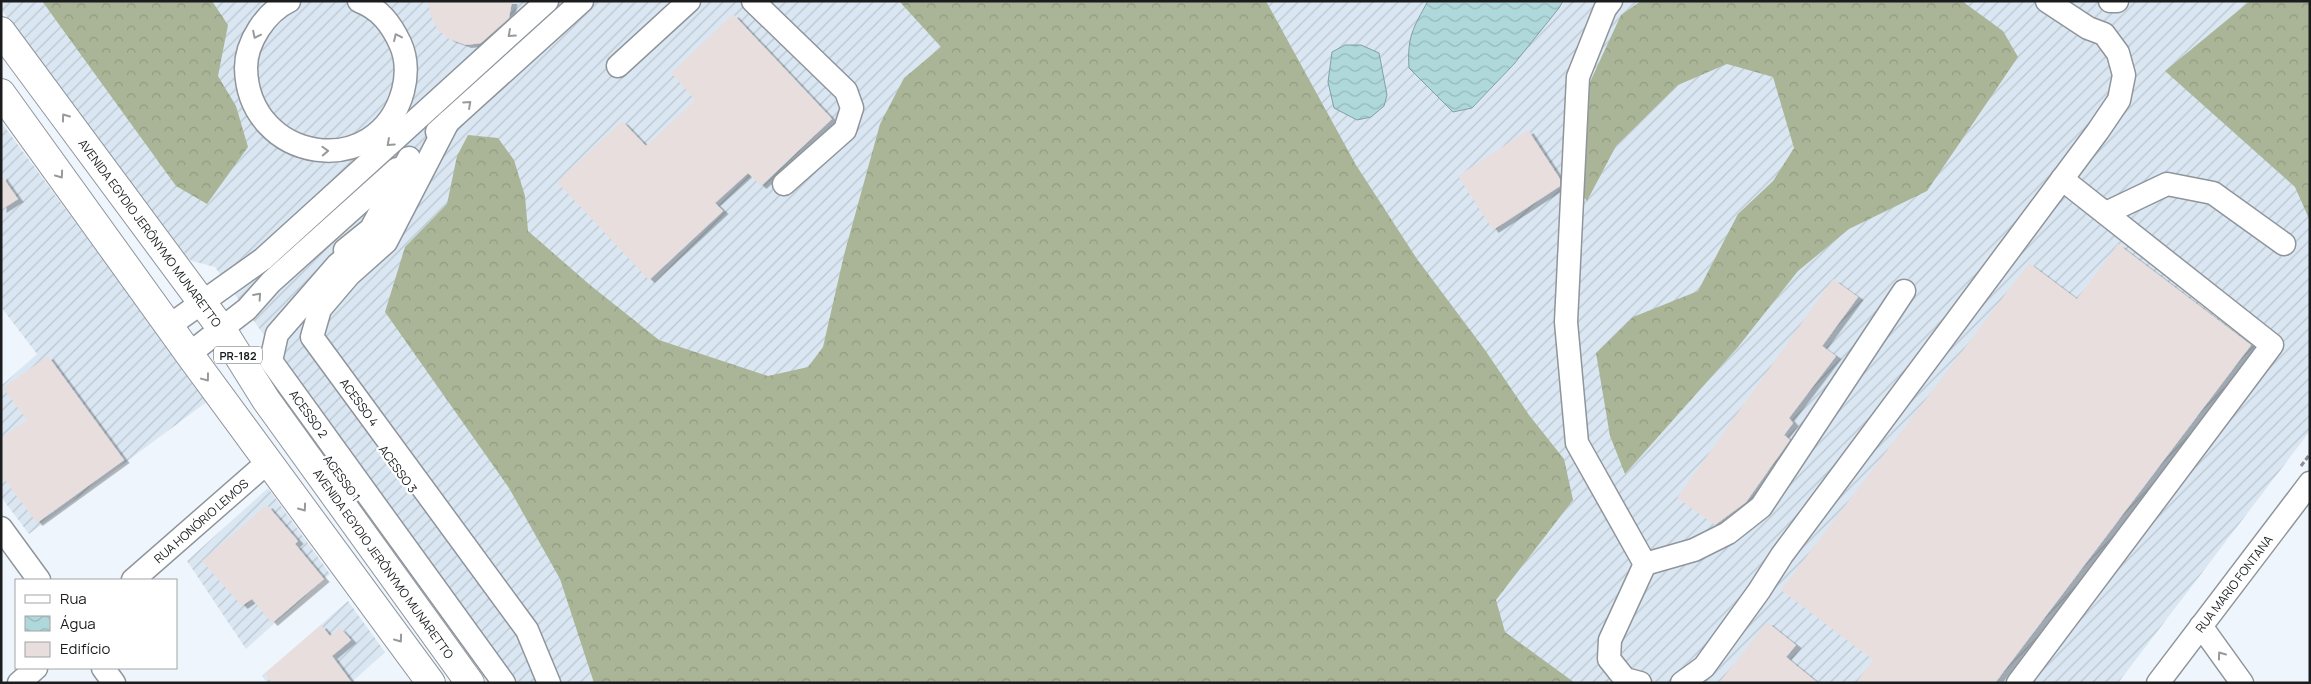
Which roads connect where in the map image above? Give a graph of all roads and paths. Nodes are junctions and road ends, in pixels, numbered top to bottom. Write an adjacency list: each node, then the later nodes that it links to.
1 (289, 1): 16 (street, one-way to 16)
2 (359, 1): 15 (street, one-way to 2)
3 (547, 1): 13 (street, one-way to 13)
4 (689, 1): 12 (street)
5 (753, 1): 20 (street)
6 (1611, 1): 31 (street)
7 (2047, 1): 18 (street)
8 (2110, 1): 9 (street)
9 (2118, 1)
10 (567, 6): 17 (street, one-way to 10)
11 (1, 31): 24 (main road, AVENIDA EGYDIO JERÔNYMO MUNARETTO / PR-182, one-way to 11)
12 (618, 66)
13 (462, 79): 15 (street); 19 (street, one-way to 19)
14 (1, 93): 25 (main road, PR-182, one-way to 25)
15 (391, 119): 16 (street)
16 (371, 138): 19 (street)
17 (429, 140): 26 (street, one-way to 17); 43 (street, ACESSO 1); 44 (street, ACESSO 2); 45 (street, ACESSO 3); 46 (street, ACESSO 4)
18 (2062, 179): 21 (street); 48 (street)
19 (348, 182): 24 (street)
20 (784, 184)
21 (2106, 213): 22 (street); 49 (street)
22 (2284, 244)
23 (1904, 291): 31 (street)
24 (201, 302): 25 (street); 26 (main road, AVENIDA EGYDIO JERÔNYMO MUNARETTO / PR-182)
25 (169, 326): 27 (main road, PR-182)
26 (222, 328): 27 (street); 32 (main road, AVENIDA EGYDIO JERÔNYMO MUNARETTO / PR-182)
27 (189, 354): 28 (main road, PR-182, one-way to 28)
28 (269, 460): 34 (street, RUA HONÓRIO LEMOS); 35 (main road, PR-182, one-way to 35)
29 (2307, 495): 36 (street, RUA MARIO FONTANA)
30 (1, 528): 33 (street)
31 (1645, 564): 47 (street)
32 (390, 572): 35 (main road); 42 (main road, AVENIDA EGYDIO JERÔNYMO MUNARETTO / PR-182)
33 (38, 579)
34 (135, 579)
35 (363, 592): 41 (main road, PR-182, one-way to 41)
36 (2201, 626): 50 (street, RUA MARIO FONTANA); 51 (street, one-way to 36)
37 (35, 669): 39 (street)
38 (104, 669): 40 (street)
39 (19, 683)
40 (114, 683)
41 (431, 683)
42 (470, 683)
43 (491, 683)
44 (504, 683)
45 (541, 683)
46 (549, 683)
47 (1640, 683)
48 (1682, 683)
49 (2018, 683)
50 (2158, 683)
51 (2242, 683)

